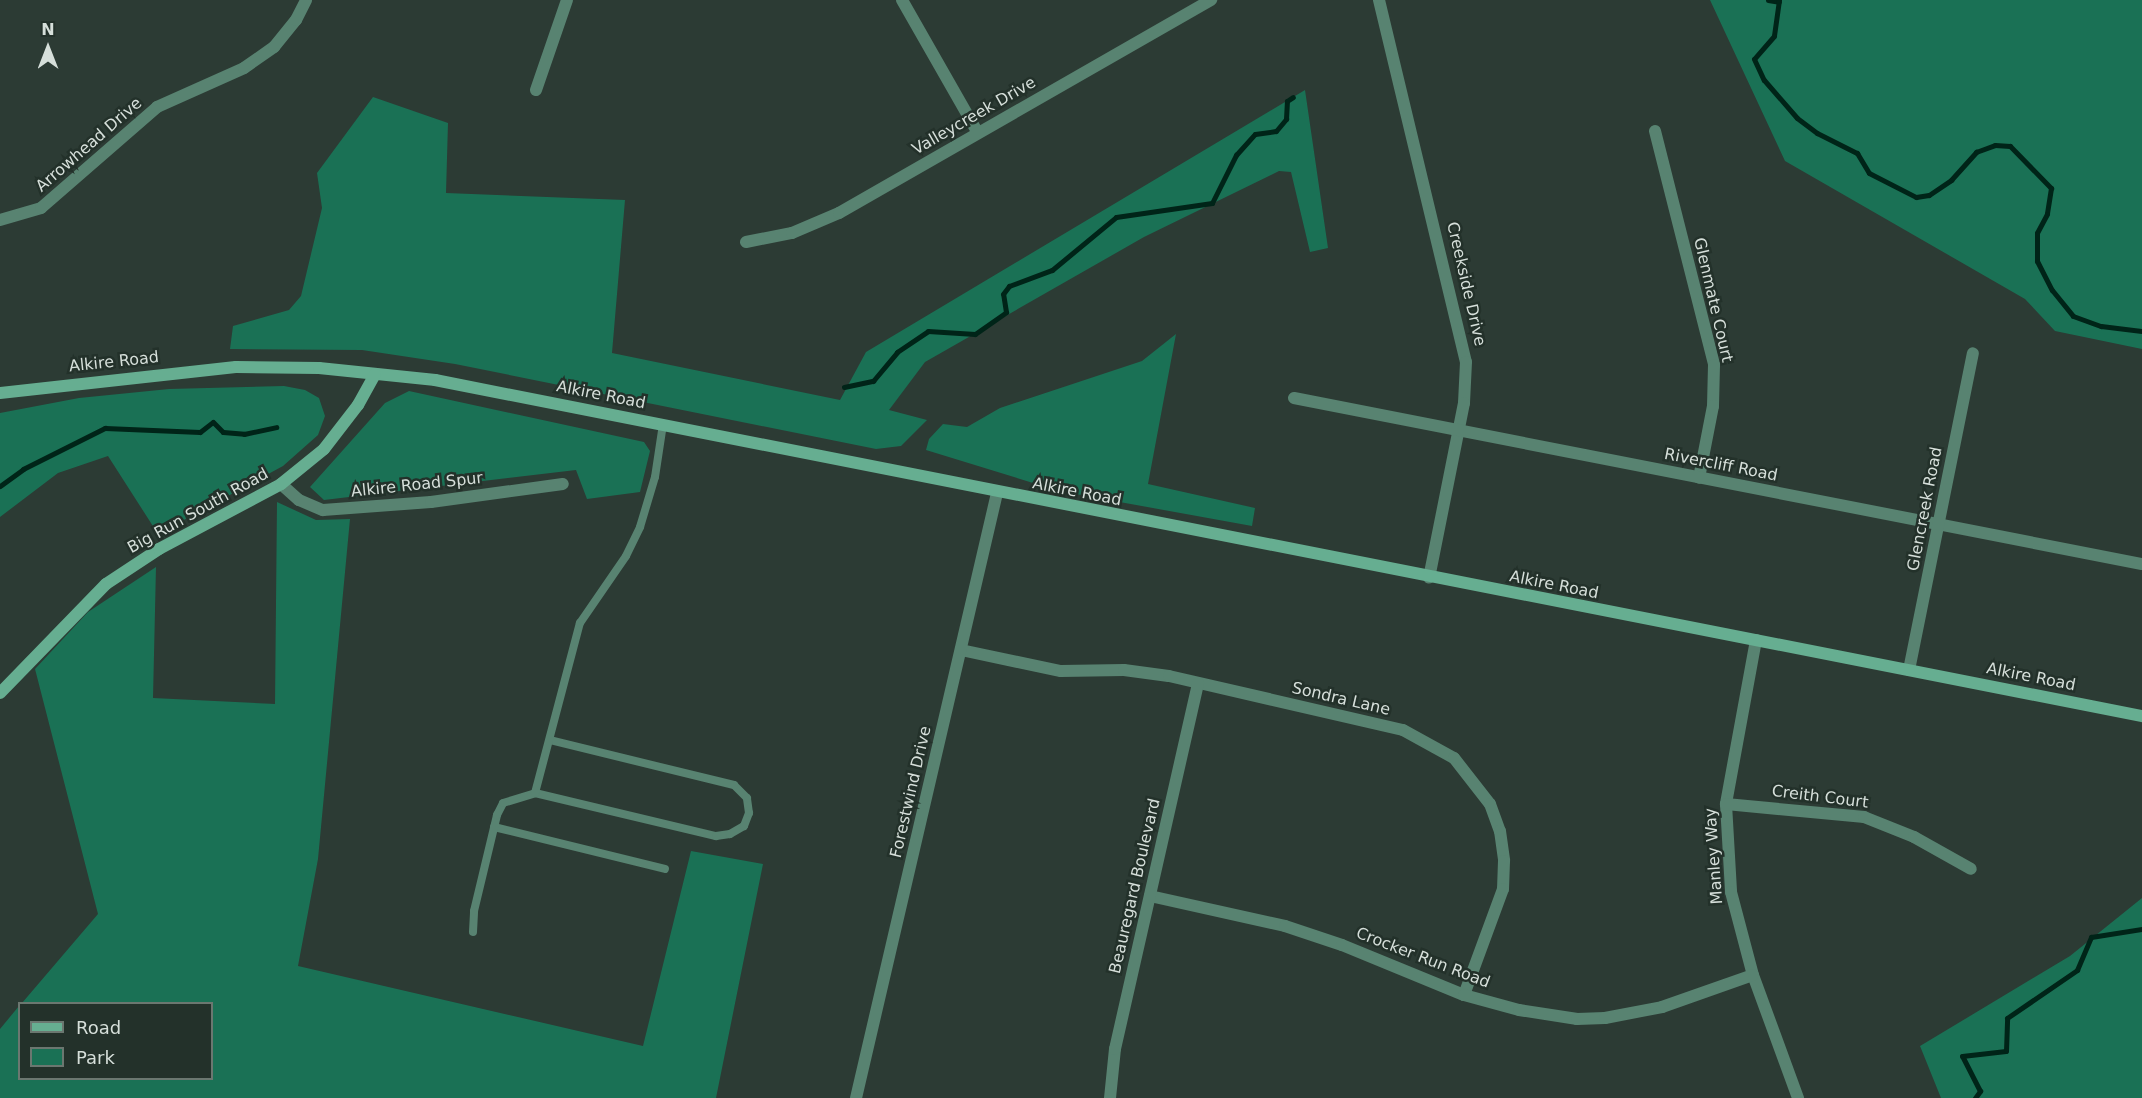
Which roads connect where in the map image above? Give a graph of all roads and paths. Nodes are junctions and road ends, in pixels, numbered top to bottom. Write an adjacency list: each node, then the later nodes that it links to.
1 (306, 0): 9 (street, Arrowhead Drive)
2 (567, 0): 6 (street)
3 (902, 0): 8 (street)
4 (1211, 0): 8 (street, Valleycreek Drive)
5 (1378, 0): 16 (street, Creekside Drive)
6 (536, 90)
7 (1655, 131): 17 (street, Glenmate Court)
8 (978, 133): 10 (street, Valleycreek Drive)
9 (0, 220)
10 (746, 242)
11 (1972, 353): 21 (street, Glencreek Road)
12 (375, 374): 13 (main road, Alkire Road); 15 (main road, Alkire Road); 18 (main road, Big Run South Road)
13 (0, 393)
14 (1294, 398): 16 (street, Rivercliff Road)
15 (663, 424): 20 (main road, Alkire Road); 30 (lane)
16 (1458, 429): 17 (street, Rivercliff Road); 23 (street, Creekside Drive)
17 (1699, 478): 21 (street, Rivercliff Road)
18 (281, 484): 19 (street, Alkire Road Spur); 28 (main road, Big Run South Road)
19 (563, 484)
20 (997, 493): 23 (main road, Alkire Road); 25 (street, Forestwind Drive)
21 (1939, 526): 22 (street, Rivercliff Road); 26 (street, Glencreek Road)
22 (2142, 564)
23 (1429, 578): 24 (main road, Alkire Road)
24 (1756, 640): 26 (main road, Alkire Road); 32 (street, Manley Way)
25 (961, 650): 27 (street, Sondra Lane); 40 (street, Forestwind Drive)
26 (1909, 670): 29 (main road, Alkire Road)
27 (1198, 683): 36 (street, Beauregard Boulevard); 39 (street, Sondra Lane)
28 (0, 693)
29 (2142, 716)
30 (550, 740): 31 (lane); 31 (lane)
31 (535, 793): 33 (lane)
32 (1726, 804): 35 (street, Creith Court); 38 (street, Manley Way)
33 (494, 827): 34 (lane); 37 (lane)
34 (665, 869)
35 (1971, 869)
36 (1150, 896): 39 (street, Crocker Run Road); 41 (street, Beauregard Boulevard)
37 (473, 932)
38 (1753, 975): 39 (street, Crocker Run Road); 42 (street, Manley Way)
39 (1464, 995)
40 (856, 1098)
41 (1110, 1098)
42 (1798, 1098)

